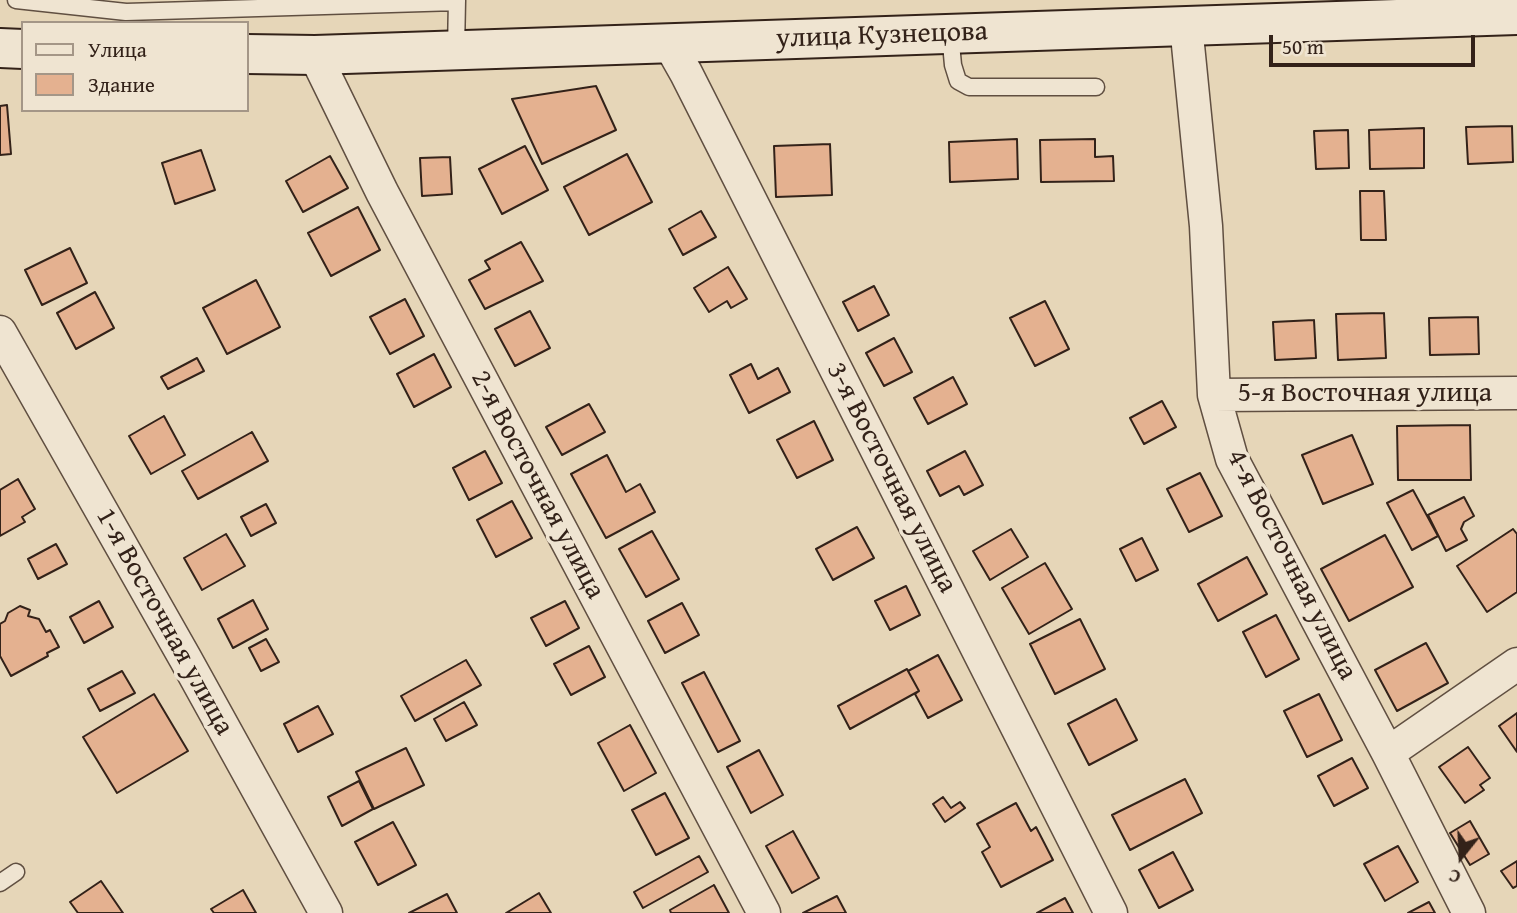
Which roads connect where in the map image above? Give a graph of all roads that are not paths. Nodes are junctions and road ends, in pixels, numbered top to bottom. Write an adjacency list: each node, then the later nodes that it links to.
1 (16, 0): 3 (lane)
2 (457, 1): 3 (lane); 11 (lane)
3 (127, 12)
4 (1229, 12): 5 (street, улица Кузнецова); 6 (street, улица Кузнецова)
5 (1517, 15)
6 (1186, 25): 7 (street, улица Кузнецова); 17 (street, 4-я Восточная улица)
7 (950, 33): 8 (street, улица Кузнецова); 14 (lane)
8 (669, 43): 11 (street, улица Кузнецова); 24 (street, 3-я Восточная улица)
9 (0, 48): 10 (street)
10 (21, 49)
11 (457, 50): 13 (street, улица Кузнецова)
12 (248, 54): 13 (street, улица Кузнецова)
13 (315, 55): 23 (street, 2-я Восточная улица)
14 (1096, 87)
15 (0, 332): 22 (street, 1-я Восточная улица)
16 (1517, 393): 17 (street, 5-я Восточная улица)
17 (1214, 394): 19 (street, 4-я Восточная улица)
18 (1517, 664): 19 (street)
19 (1388, 753): 25 (street, 4-я Восточная улица)
20 (16, 872): 21 (lane)
21 (0, 883)
22 (326, 913)
23 (764, 913)
24 (1111, 913)
25 (1469, 913)

